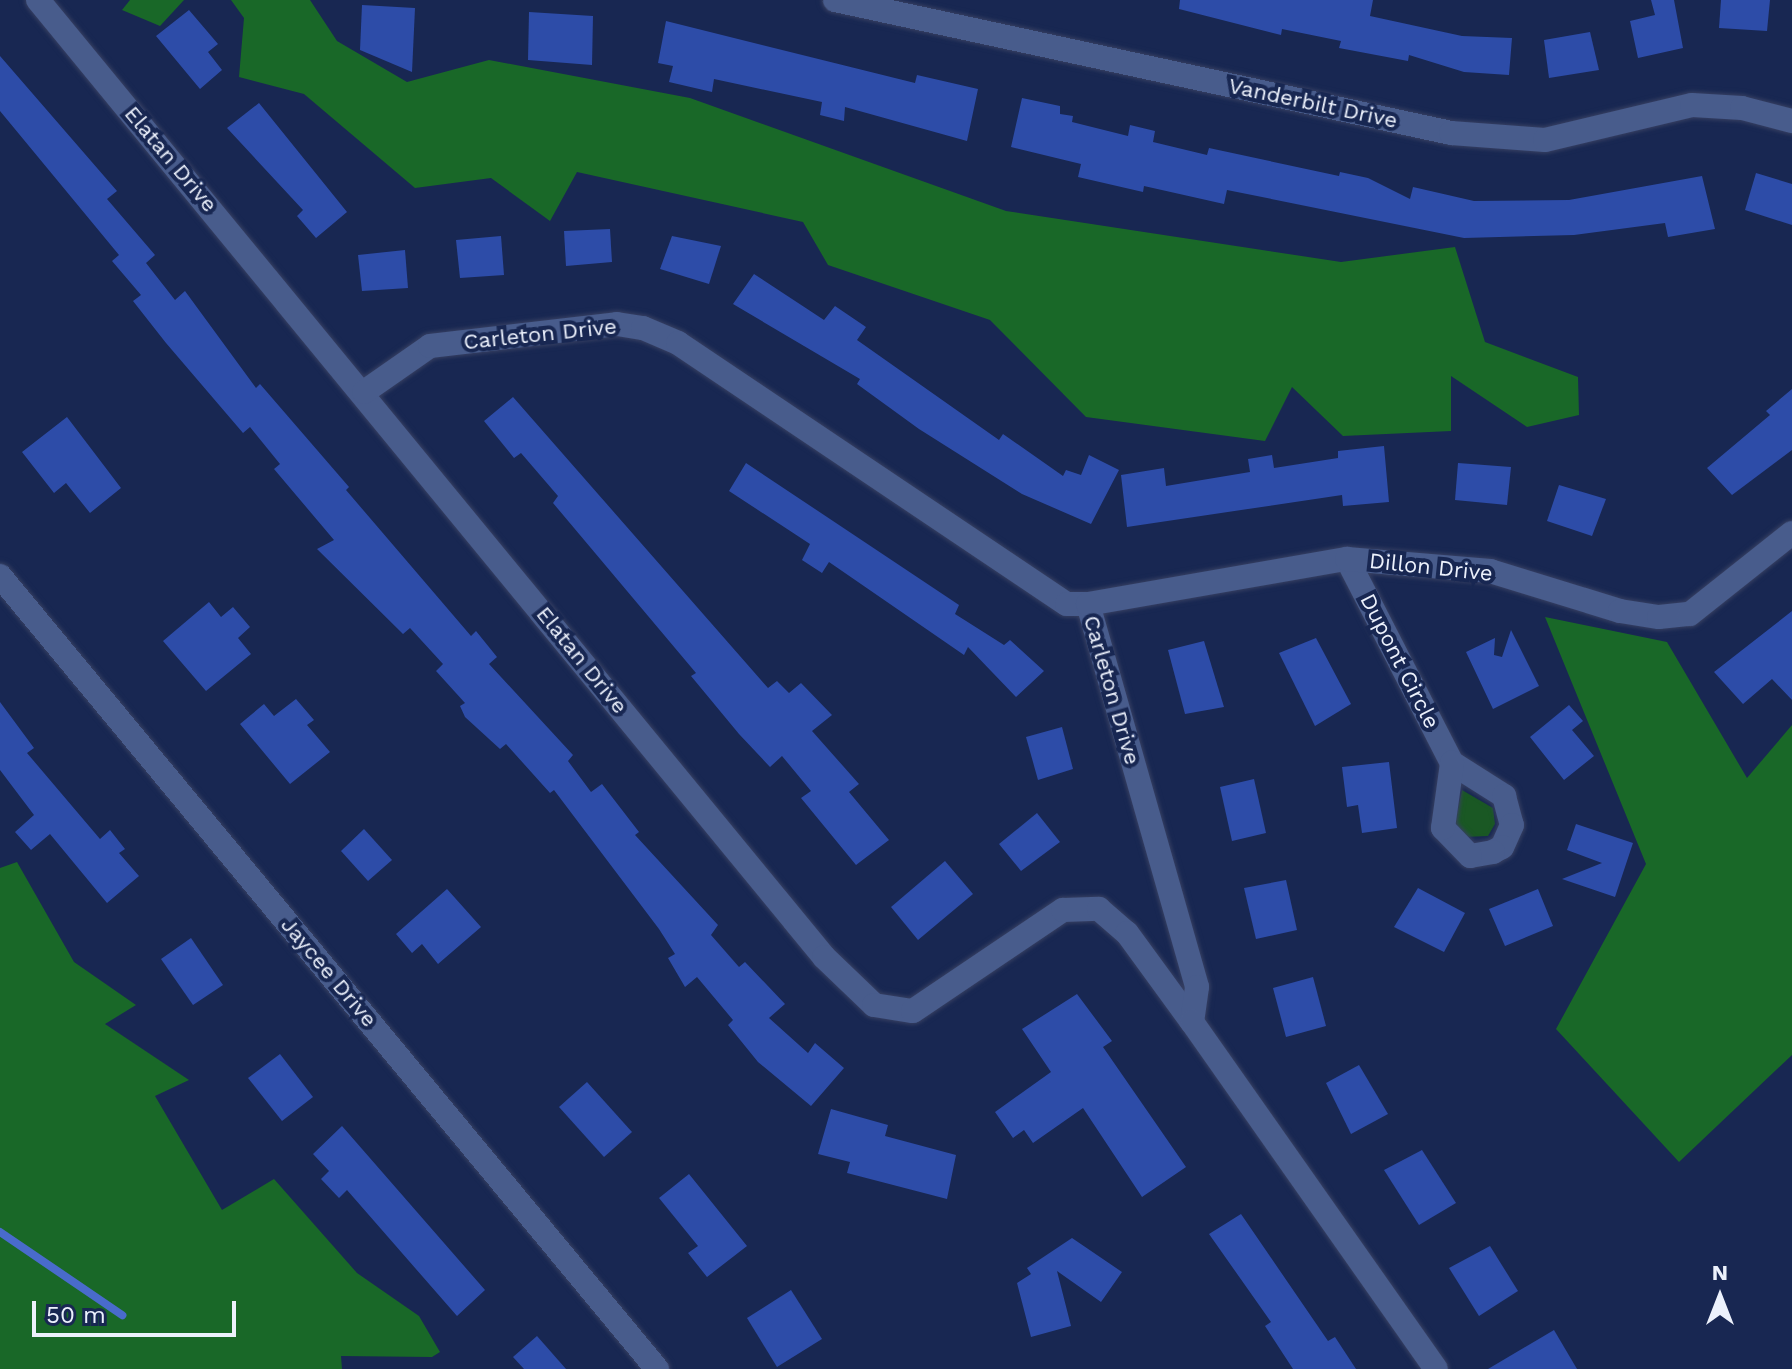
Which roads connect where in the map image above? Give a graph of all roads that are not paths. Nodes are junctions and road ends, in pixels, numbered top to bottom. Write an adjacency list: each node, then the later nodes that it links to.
1 (38, 0): 4 (street, Elatan Drive)
2 (835, 0): 3 (street, Vanderbilt Drive)
3 (1792, 121)
4 (364, 392): 8 (street, Carleton Drive); 10 (street, Elatan Drive)
5 (1792, 533): 6 (street, Dillon Drive)
6 (1347, 559): 8 (street, Dillon Drive); 9 (street, Dupont Circle)
7 (0, 576): 11 (street, Jaycee Drive)
8 (1088, 604): 10 (street, Carleton Drive)
9 (1452, 763)
10 (1192, 1022): 12 (street)
11 (657, 1369)
12 (1436, 1369)

